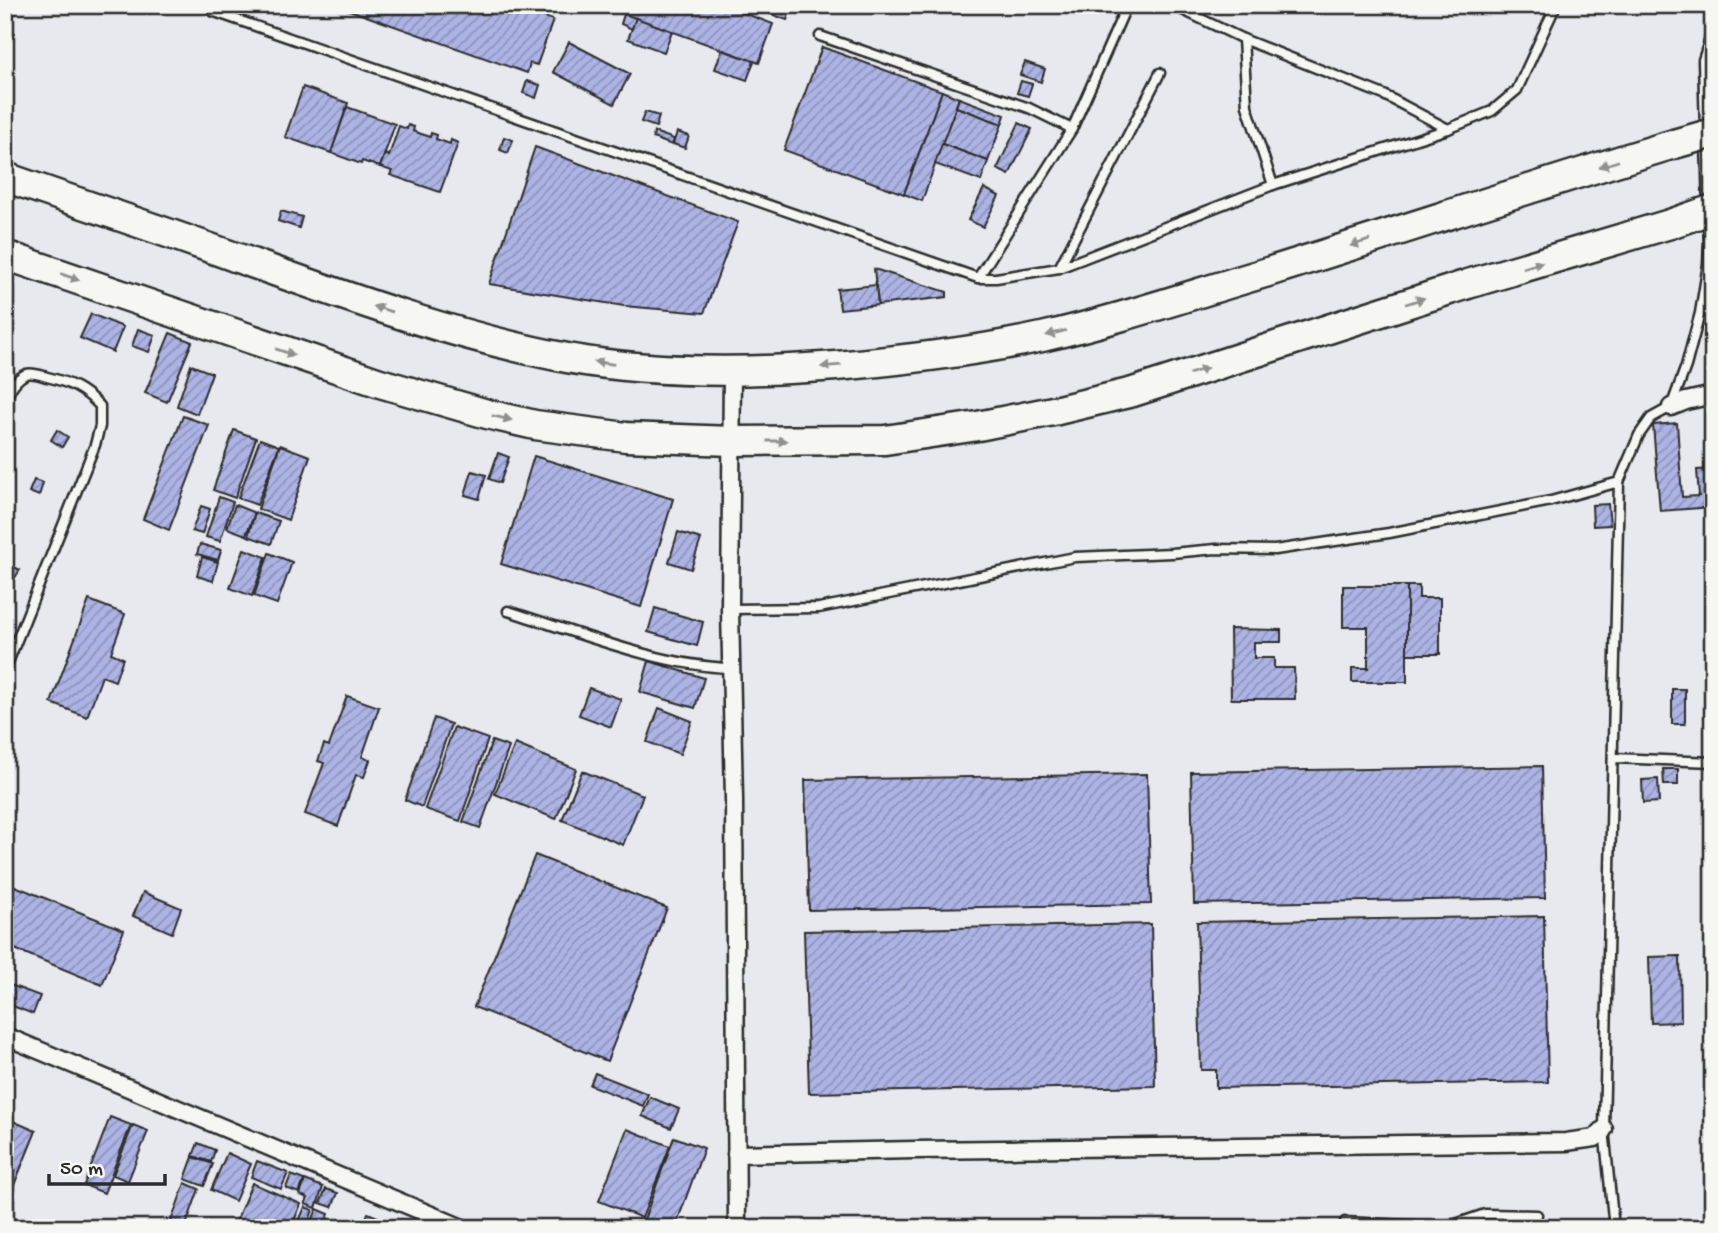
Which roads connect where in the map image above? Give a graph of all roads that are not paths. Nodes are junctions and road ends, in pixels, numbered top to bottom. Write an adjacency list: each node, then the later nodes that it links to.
1 (1127, 5): 9 (lane)
2 (1172, 5): 7 (lane)
3 (1556, 5): 10 (lane)
4 (212, 11): 17 (lane)
5 (1713, 29): 21 (lane)
6 (820, 36): 9 (lane)
7 (1243, 39): 10 (lane); 13 (lane)
8 (1160, 73): 16 (lane)
9 (1072, 129): 17 (lane)
10 (1448, 129): 13 (lane)
11 (1713, 133): 18 (highway, one-way to 18, bridge)
12 (5, 177): 18 (highway, one-way to 12)
13 (1273, 185): 16 (lane)
14 (1713, 209): 22 (highway, one-way to 14, bridge)
15 (5, 255): 22 (highway, one-way to 22)
16 (1059, 268): 17 (lane)
17 (978, 278)
18 (732, 372): 22 (street)
19 (1713, 395): 21 (street)
20 (5, 400): 27 (lane)
21 (1671, 407): 23 (lane)
22 (732, 442): 24 (street)
23 (1619, 482): 24 (lane); 28 (lane)
24 (730, 609): 26 (street)
25 (509, 611): 26 (lane)
26 (731, 668): 32 (street)
27 (5, 670)
28 (1612, 758): 29 (lane); 31 (lane)
29 (1713, 762)
30 (5, 1036): 34 (street)
31 (1604, 1129): 32 (street); 37 (lane)
32 (736, 1154): 35 (street)
33 (1537, 1215): 36 (lane)
34 (462, 1228)
35 (737, 1228)
36 (1344, 1228)
37 (1614, 1228)

